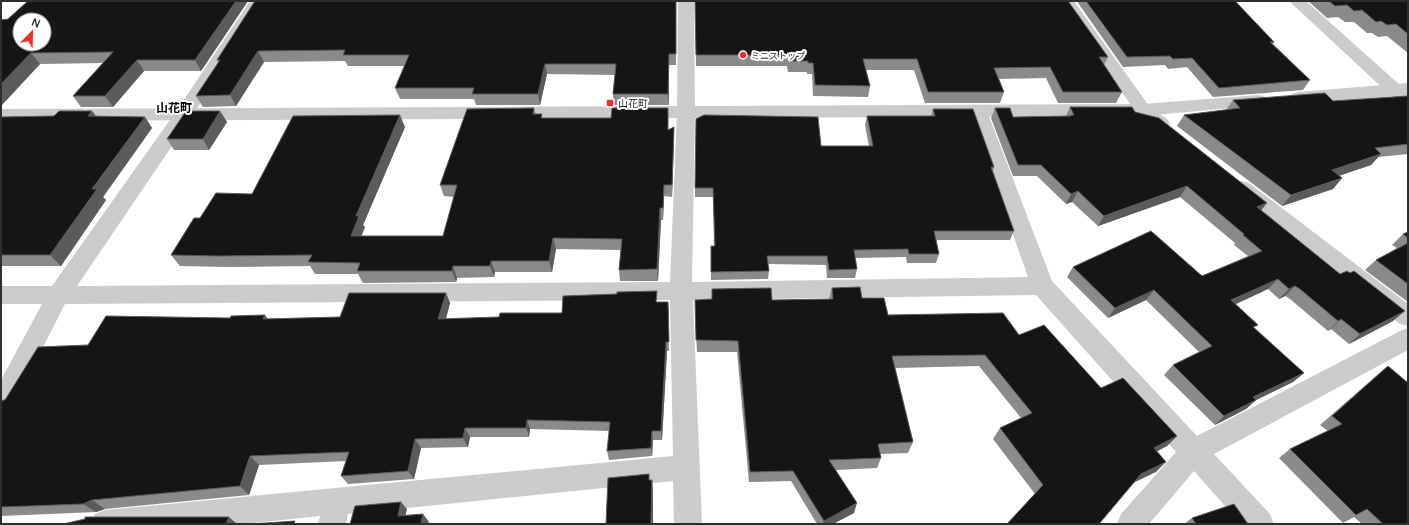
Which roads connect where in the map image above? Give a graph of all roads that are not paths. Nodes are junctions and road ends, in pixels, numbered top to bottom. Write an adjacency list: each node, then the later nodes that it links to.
1 (258, 1): 10 (street)
2 (686, 1): 8 (street)
3 (1066, 1): 6 (street)
4 (1297, 1): 5 (street)
5 (1404, 92): 6 (street)
6 (1144, 110): 7 (street); 11 (street)
7 (978, 111): 8 (street); 13 (street)
8 (686, 113): 10 (street); 14 (street)
9 (1, 114): 10 (street)
10 (184, 114): 15 (street)
11 (1175, 135)
12 (1225, 174): 17 (street)
13 (1042, 286): 14 (street); 20 (street)
14 (681, 291): 15 (street); 21 (street)
15 (59, 294): 16 (street); 19 (street)
16 (1, 295)
17 (1408, 318)
18 (1408, 338): 20 (street)
19 (1, 404)
20 (1194, 452): 25 (street); 26 (street)
21 (687, 468): 22 (street); 24 (street)
22 (334, 513): 23 (street)
23 (105, 524)
24 (688, 524)
25 (1131, 524)
26 (1260, 524)

